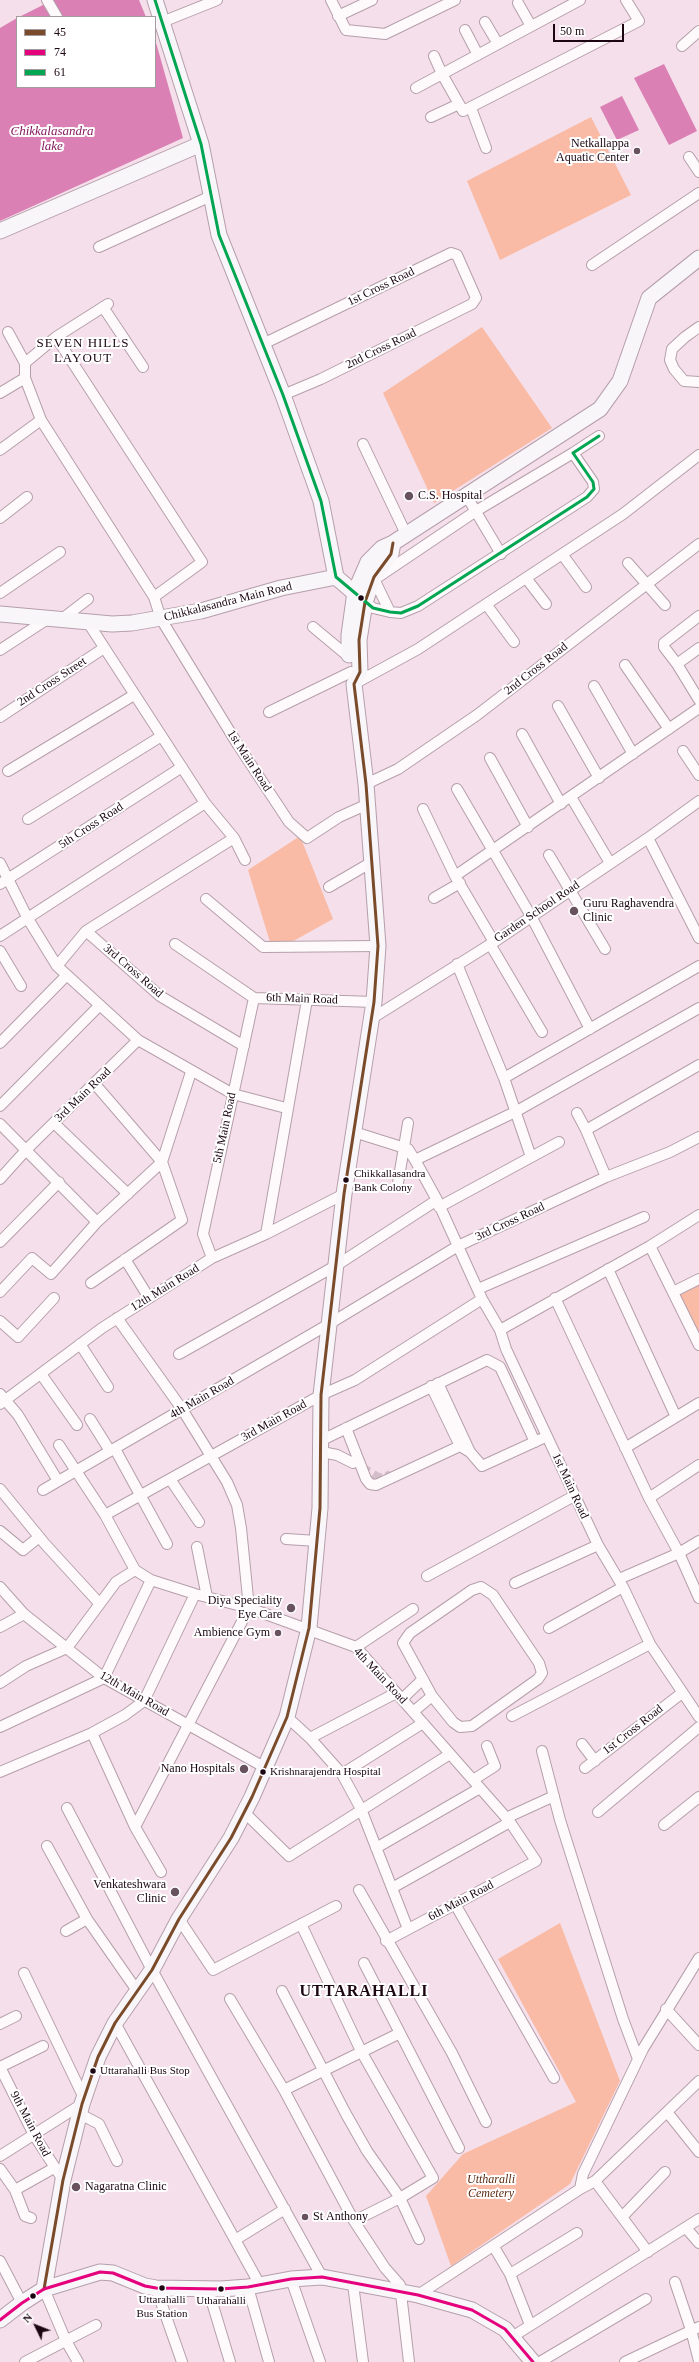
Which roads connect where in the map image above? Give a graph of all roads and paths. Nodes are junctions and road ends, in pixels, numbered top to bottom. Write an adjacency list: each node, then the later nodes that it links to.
1 (46, 0): 10 (street)
2 (155, 0): 12 (main road)
3 (217, 0): 12 (street)
4 (331, 0): 11 (street)
5 (372, 0): 11 (street)
6 (455, 0): 11 (street)
7 (580, 0): 14 (street)
8 (626, 0): 24 (street)
9 (518, 3): 14 (street)
10 (56, 16)
11 (338, 16)
12 (162, 22): 26 (main road)
13 (485, 22): 17 (street)
14 (531, 26): 17 (street)
15 (465, 30): 19 (street)
16 (699, 31): 18 (street)
17 (498, 44): 19 (street)
18 (682, 46)
19 (478, 55): 21 (street)
20 (434, 56): 21 (street)
21 (442, 74): 22 (street); 23 (street)
22 (416, 88)
23 (459, 104): 24 (street); 25 (street)
24 (471, 108): 27 (street)
25 (431, 117)
26 (201, 144): 31 (main road); 32 (main road)
27 (486, 148)
28 (689, 157): 29 (street)
29 (699, 172)
30 (699, 192): 35 (street)
31 (212, 196): 33 (street); 40 (main road)
32 (0, 231)
33 (99, 248)
34 (699, 258): 53 (main road)
35 (592, 265)
36 (476, 298): 40 (street, 1st Cross Road); 46 (street, 2nd Cross Road)
37 (699, 327): 44 (street)
38 (8, 332): 41 (street)
39 (56, 337): 41 (street); 42 (street); 68 (street)
40 (263, 344): 46 (main road)
41 (25, 363): 43 (street)
42 (143, 367)
43 (25, 378): 45 (street); 47 (street)
44 (699, 382)
45 (0, 393)
46 (283, 395): 63 (main road)
47 (41, 420): 50 (street); 68 (street)
48 (599, 436): 51 (street)
49 (363, 444): 57 (street)
50 (0, 450)
51 (573, 453): 55 (street); 60 (street)
52 (699, 455): 61 (street)
53 (466, 495): 55 (street); 57 (main road)
54 (28, 496): 56 (street)
55 (476, 511): 60 (street); 74 (street)
56 (0, 518)
57 (406, 534): 69 (main road)
58 (699, 544): 65 (street, 2nd Cross Road)
59 (60, 552): 67 (street)
60 (501, 554): 74 (street)
61 (562, 554): 64 (street); 66 (street)
62 (628, 563): 65 (street)
63 (336, 577): 69 (main road); 78 (main road, Chikkalasandra Main Road)
64 (526, 578): 71 (street); 72 (street)
65 (646, 584): 73 (street); 106 (street, 2nd Cross Road)
66 (586, 587)
67 (0, 593)
68 (154, 597): 78 (street)
69 (360, 597): 74 (street); 85 (main road); 88 (main road)
70 (88, 599): 77 (street)
71 (486, 604): 81 (street); 88 (street)
72 (546, 604)
73 (665, 605)
74 (390, 612)
75 (0, 614): 77 (main road, Chikkalasandra Main Road)
76 (699, 616): 86 (street)
77 (55, 619): 79 (main road, Chikkalasandra Main Road); 84 (street)
78 (161, 619): 79 (main road, Chikkalasandra Main Road); 111 (street, 1st Main Road)
79 (87, 621): 82 (street)
80 (313, 627): 85 (street)
81 (514, 642)
82 (104, 648): 90 (street); 95 (street, 2nd Cross Street)
83 (699, 648): 86 (street)
84 (0, 650)
85 (349, 657): 88 (main road)
86 (677, 664): 91 (street)
87 (625, 665): 96 (street)
88 (354, 679): 94 (street); 106 (main road)
89 (594, 686): 100 (street)
90 (134, 695): 98 (street); 103 (street)
91 (699, 700)
92 (558, 706): 105 (street)
93 (699, 708): 96 (street)
94 (269, 712)
95 (0, 717)
96 (668, 729): 100 (street)
97 (522, 734): 112 (street)
98 (160, 737): 102 (street); 114 (street)
99 (683, 750): 104 (street)
100 (633, 754): 105 (street)
101 (490, 758): 115 (street)
102 (182, 768): 110 (street); 125 (street, 5th Cross Road)
103 (8, 771)
104 (699, 775)
105 (599, 778): 108 (street)
106 (366, 784): 111 (main road)
107 (458, 789): 118 (street)
108 (571, 797): 112 (street); 123 (street)
109 (699, 801): 117 (street, Garden School Road)
110 (205, 803): 116 (street); 131 (street)
111 (368, 804): 121 (main road)
112 (561, 804): 115 (street)
113 (423, 809): 124 (street)
114 (28, 819)
115 (528, 827): 118 (street)
116 (234, 838): 120 (street); 132 (street)
117 (648, 838): 123 (street, Garden School Road); 134 (street)
118 (492, 850): 124 (street); 130 (street)
119 (549, 855): 127 (street)
120 (245, 860)
121 (372, 862): 126 (street); 137 (main road)
122 (0, 863): 125 (street)
123 (610, 863): 127 (street, Garden School Road)
124 (457, 880): 128 (street); 135 (street)
125 (4, 882): 131 (street)
126 (329, 887)
127 (569, 890): 130 (street, Garden School Road); 138 (street)
128 (434, 898)
129 (206, 899): 137 (street)
130 (531, 916): 135 (street, Garden School Road); 151 (street)
131 (28, 919): 133 (street); 141 (street)
132 (86, 931): 141 (street); 155 (street, 3rd Cross Road)
133 (0, 936)
134 (699, 938)
135 (492, 943): 140 (street, Garden School Road); 152 (street)
136 (175, 944): 145 (street, 6th Main Road)
137 (378, 946): 147 (main road)
138 (605, 949)
139 (0, 951): 144 (street)
140 (457, 964): 150 (street, Garden School Road); 158 (street)
141 (57, 966): 143 (street)
142 (699, 966): 151 (street)
143 (67, 975): 148 (street); 154 (street)
144 (21, 986)
145 (254, 998): 146 (street, 6th Main Road); 155 (street, 5th Main Road)
146 (307, 1000): 147 (street, 6th Main Road); 162 (street)
147 (374, 1002): 150 (main road)
148 (100, 1005): 153 (street); 161 (street)
149 (699, 1008): 163 (street)
150 (371, 1019): 169 (main road)
151 (590, 1029): 158 (street)
152 (542, 1032)
153 (138, 1040): 157 (street); 159 (street, 3rd Main Road)
154 (0, 1043)
155 (244, 1046): 160 (street, 5th Main Road)
156 (699, 1065): 168 (street)
157 (191, 1072): 160 (street); 176 (street)
158 (504, 1078): 163 (street)
159 (94, 1083): 165 (street, 3rd Main Road); 176 (street)
160 (232, 1094): 162 (street); 191 (street, 5th Main Road)
161 (0, 1106)
162 (286, 1108): 187 (street)
163 (515, 1112): 174 (street); 175 (street)
164 (578, 1113): 168 (street)
165 (54, 1123): 173 (street, 3rd Main Road); 181 (street)
166 (408, 1123): 172 (street)
167 (0, 1124): 173 (street)
168 (586, 1130): 177 (street)
169 (354, 1132): 172 (street); 182 (main road)
170 (699, 1136): 177 (street, 3rd Cross Road)
171 (559, 1142): 174 (street)
172 (402, 1147): 175 (street, 1st Main Road); 180 (street)
173 (27, 1149): 178 (street); 179 (street)
174 (531, 1157): 183 (street)
175 (415, 1160): 183 (street, 1st Main Road)
176 (162, 1162): 181 (street); 192 (street)
177 (606, 1177): 189 (street, 3rd Cross Road)
178 (0, 1179)
179 (59, 1182): 186 (street); 188 (street)
180 (398, 1183)
181 (128, 1194): 186 (street)
182 (344, 1194): 187 (street, 12th Main Road); 193 (main road)
183 (438, 1203): 189 (street, 1st Main Road); 193 (street)
184 (699, 1215): 190 (street)
185 (644, 1217): 197 (street)
186 (98, 1222): 198 (street)
187 (266, 1234): 191 (street, 12th Main Road)
188 (0, 1242)
189 (458, 1246): 197 (street, 1st Main Road); 206 (street, 3rd Cross Road)
190 (650, 1246): 194 (street); 199 (street)
191 (212, 1258): 201 (street, 12th Main Road)
192 (125, 1259): 196 (street); 201 (street)
193 (337, 1266): 206 (main road); 210 (street)
194 (608, 1269): 202 (street); 218 (street)
195 (699, 1279): 199 (street)
196 (91, 1283)
197 (478, 1289): 203 (street, 1st Main Road)
198 (0, 1292)
199 (673, 1292): 209 (street)
200 (54, 1298): 205 (street)
201 (149, 1298): 204 (street, 12th Main Road)
202 (555, 1298): 207 (street); 227 (street)
203 (482, 1299): 207 (street, 1st Main Road); 214 (street, 3rd Main Road)
204 (117, 1318): 208 (street, 12th Main Road); 217 (street)
205 (0, 1321)
206 (329, 1324): 214 (main road); 217 (street, 4th Main Road)
207 (500, 1330): 222 (street, 1st Main Road)
208 (80, 1344): 211 (street, 12th Main Road); 213 (street)
209 (699, 1345)
210 (180, 1354)
211 (41, 1374): 215 (street, 12th Main Road); 220 (street)
212 (435, 1384): 221 (street); 223 (street); 226 (street); 229 (street)
213 (108, 1387)
214 (321, 1395): 225 (main road); 230 (street, 3rd Main Road)
215 (2, 1399): 235 (street)
216 (699, 1403): 218 (street)
217 (182, 1409): 228 (street, 4th Main Road); 230 (street)
218 (676, 1417): 227 (street)
219 (90, 1419): 228 (street)
220 (77, 1425)
221 (346, 1428): 225 (street); 226 (street)
222 (546, 1436): 223 (street); 239 (street, 1st Main Road)
223 (535, 1442): 229 (street)
224 (59, 1445): 233 (street, 4th Main Road)
225 (322, 1446): 231 (street); 246 (main road)
226 (460, 1446): 229 (street)
227 (625, 1448): 240 (street)
228 (113, 1450): 233 (street, 4th Main Road); 238 (street)
229 (470, 1452)
230 (211, 1456): 234 (street, 3rd Main Road); 262 (street)
231 (353, 1463)
232 (699, 1465): 240 (street)
233 (75, 1472): 235 (street); 241 (street, 4th Main Road)
234 (170, 1479): 238 (street, 3rd Main Road); 242 (street)
235 (58, 1481): 237 (street)
236 (0, 1489): 244 (street)
237 (43, 1490)
238 (141, 1495): 241 (street, 3rd Main Road); 248 (street)
239 (574, 1496): 249 (street, 1st Main Road); 253 (street)
240 (648, 1498): 251 (street)
241 (104, 1515): 252 (street, 4th Main Road)
242 (199, 1522)
243 (0, 1531): 244 (street)
244 (39, 1537): 261 (street)
245 (286, 1539): 246 (street)
246 (317, 1541): 266 (main road)
247 (699, 1541): 251 (street)
248 (167, 1544)
249 (598, 1545): 255 (street); 256 (street, 1st Main Road)
250 (197, 1547): 259 (street)
251 (680, 1553): 256 (street); 260 (street)
252 (135, 1570): 254 (street, 4th Main Road); 261 (street)
253 (427, 1576)
254 (151, 1580): 258 (street, 4th Main Road); 271 (street)
255 (514, 1583)
256 (621, 1583): 267 (street); 268 (street, 1st Main Road)
257 (0, 1587): 264 (street, 12th Main Road)
258 (195, 1594): 259 (street, 4th Main Road); 277 (street)
259 (207, 1598): 262 (street, 4th Main Road)
260 (699, 1598)
261 (99, 1603): 270 (street)
262 (249, 1608): 266 (street, 4th Main Road); 283 (street)
263 (413, 1609): 269 (street)
264 (24, 1614): 265 (street); 270 (street, 12th Main Road)
265 (0, 1627)
266 (309, 1628): 269 (street, 4th Main Road); 280 (main road)
267 (549, 1628)
268 (650, 1644): 274 (street, 1st Main Road); 279 (street)
269 (356, 1647): 275 (street, 4th Main Road)
270 (67, 1648): 271 (street, 12th Main Road); 273 (street)
271 (104, 1678): 277 (street, 12th Main Road); 284 (street)
272 (422, 1679): 275 (street); 276 (street); 276 (street)
273 (0, 1683)
274 (682, 1693): 281 (street, 1st Main Road); 292 (street, 1st Cross Road)
275 (399, 1696): 278 (street, 4th Main Road); 287 (street)
276 (432, 1696): 278 (street)
277 (144, 1700): 283 (street, 12th Main Road); 286 (street)
278 (413, 1712): 282 (street, 4th Main Road)
279 (512, 1716)
280 (287, 1717): 287 (street); 293 (main road)
281 (699, 1717)
282 (423, 1723): 291 (street, 4th Main Road); 296 (street)
283 (188, 1725): 293 (street, 12th Main Road); 306 (street)
284 (0, 1727)
285 (699, 1727): 303 (street)
286 (92, 1733): 295 (street); 306 (street)
287 (310, 1738): 296 (street)
288 (582, 1744): 292 (street)
289 (487, 1746): 297 (street)
290 (542, 1751): 298 (street)
291 (450, 1754): 297 (street, 4th Main Road); 301 (street)
292 (595, 1761): 294 (street, 1st Cross Road)
293 (264, 1767): 302 (main road)
294 (585, 1768)
295 (0, 1772)
296 (342, 1774): 301 (street)
297 (477, 1784): 304 (street, 4th Main Road); 308 (street)
298 (554, 1796): 304 (street); 336 (street)
299 (699, 1797): 305 (street)
300 (67, 1808): 323 (street)
301 (361, 1809): 302 (street); 308 (street)
302 (244, 1812): 316 (main road)
303 (598, 1812)
304 (508, 1820): 309 (street, 4th Main Road); 311 (street)
305 (664, 1825)
306 (135, 1827): 310 (street)
307 (47, 1846): 315 (street)
308 (376, 1848): 311 (street)
309 (536, 1862): 313 (street, 6th Main Road)
310 (161, 1872)
311 (392, 1888): 318 (street)
312 (359, 1890): 320 (street)
313 (455, 1904): 318 (street, 6th Main Road); 339 (street)
314 (336, 1906): 317 (street)
315 (87, 1919): 319 (street); 326 (street)
316 (179, 1919): 317 (street); 323 (main road)
317 (301, 1924): 335 (street)
318 (408, 1929): 320 (street, 6th Main Road)
319 (66, 1931)
320 (386, 1941): 344 (street)
321 (699, 1958): 328 (street)
322 (364, 1963): 332 (street)
323 (152, 1970): 326 (main road); 358 (street)
324 (24, 1973): 342 (street)
325 (282, 1991): 338 (street)
326 (138, 1992): 331 (main road)
327 (230, 1999): 341 (street)
328 (666, 2009): 333 (street); 336 (street)
329 (16, 2016): 330 (street)
330 (0, 2024)
331 (115, 2024): 342 (main road); 366 (street)
332 (400, 2033): 335 (street); 346 (street)
333 (699, 2045)
334 (43, 2046): 337 (street)
335 (361, 2051): 338 (street); 357 (street)
336 (638, 2059): 355 (street)
337 (0, 2067): 345 (street, 9th Main Road)
338 (322, 2069): 341 (street); 357 (street)
339 (554, 2078)
340 (699, 2081): 343 (street)
341 (284, 2090): 362 (street)
342 (82, 2106): 345 (street); 349 (street); 353 (main road)
343 (667, 2112): 347 (street); 354 (street)
344 (486, 2122)
345 (34, 2135): 348 (street); 350 (street, 9th Main Road)
346 (459, 2148)
347 (699, 2152)
348 (0, 2156)
349 (117, 2161)
350 (54, 2168): 353 (street, 9th Main Road); 356 (street)
351 (0, 2169): 356 (street)
352 (665, 2172): 359 (street)
353 (63, 2180): 378 (main road)
354 (595, 2181): 355 (street); 359 (street)
355 (580, 2189): 368 (street)
356 (15, 2190): 360 (street)
357 (400, 2198): 362 (street); 365 (street)
358 (285, 2209): 366 (street); 372 (street)
359 (622, 2217): 369 (street)
360 (31, 2218)
361 (699, 2219): 363 (street)
362 (354, 2221): 380 (street)
363 (686, 2228): 367 (street); 369 (street)
364 (577, 2234): 371 (street)
365 (419, 2239)
366 (235, 2240): 376 (street)
367 (699, 2243)
368 (494, 2247): 371 (street); 381 (street)
369 (648, 2252): 386 (street)
370 (0, 2261): 383 (street)
371 (510, 2274): 386 (street)
372 (322, 2277): 373 (main road); 375 (main road)
373 (291, 2279): 376 (main road); 396 (street)
374 (675, 2282): 387 (street)
375 (353, 2284): 380 (main road); 397 (street)
376 (254, 2286): 379 (main road); 395 (street)
377 (156, 2288): 378 (main road); 379 (main road); 393 (street)
378 (44, 2289): 383 (main road); 389 (street)
379 (208, 2289): 394 (street)
380 (401, 2292): 381 (main road); 398 (street)
381 (418, 2296): 388 (main road)
382 (646, 2299): 400 (street)
383 (22, 2303): 384 (main road)
384 (0, 2320)
385 (96, 2324): 389 (street)
386 (530, 2325): 388 (street)
387 (695, 2328): 391 (street); 401 (street)
388 (512, 2337): 399 (main road)
389 (66, 2341): 390 (street); 392 (street)
390 (29, 2361)
391 (699, 2361)
392 (78, 2362)
393 (182, 2362)
394 (230, 2362)
395 (269, 2362)
396 (320, 2362)
397 (363, 2362)
398 (409, 2362)
399 (533, 2362)
400 (540, 2362)
401 (625, 2362)

